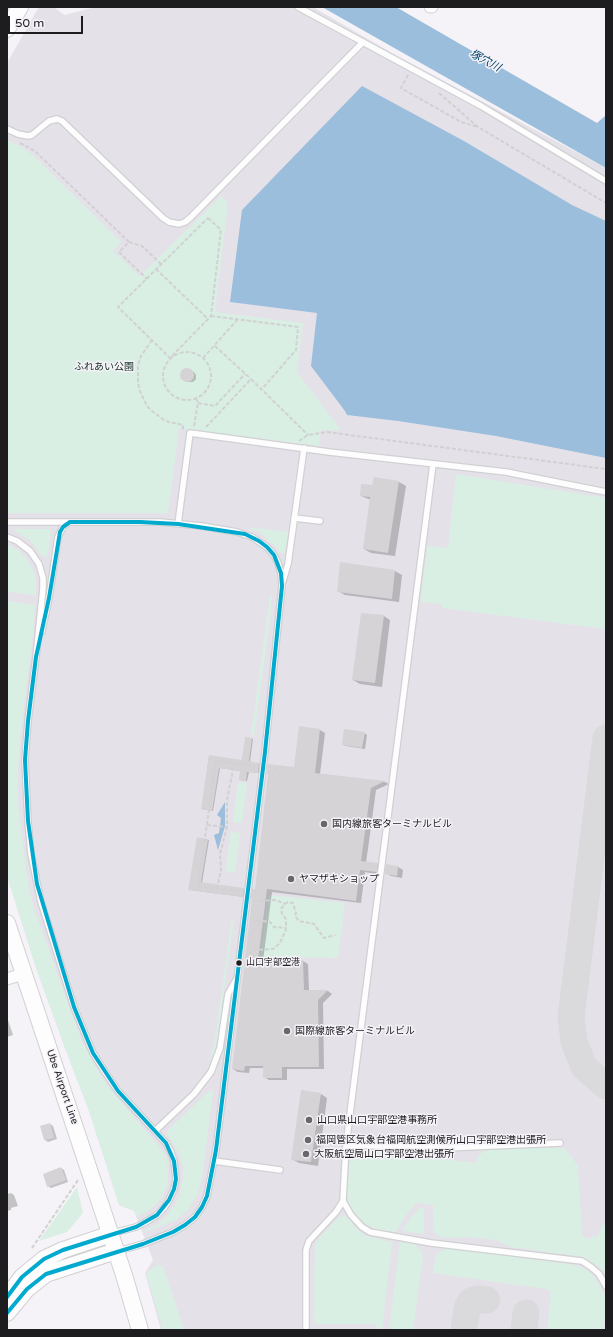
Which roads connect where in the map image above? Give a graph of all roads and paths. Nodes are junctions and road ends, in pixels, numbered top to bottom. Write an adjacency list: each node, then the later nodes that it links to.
1 (20, 7): 3 (main road)
2 (298, 7): 4 (lane)
3 (7, 30)
4 (363, 42): 5 (lane); 8 (lane)
5 (412, 70): 7 (path); 10 (lane)
6 (436, 90): 7 (path)
7 (478, 126): 11 (path)
8 (7, 129)
9 (18, 142): 12 (path)
10 (606, 181)
11 (606, 203)
12 (129, 242): 13 (path); 15 (path)
13 (161, 264): 14 (path); 16 (path)
14 (156, 269): 15 (path); 17 (path)
15 (147, 279): 19 (path)
16 (211, 316): 17 (path); 18 (path)
17 (208, 319): 21 (path)
18 (238, 319): 20 (path); 25 (path)
19 (152, 340): 21 (path); 30 (path)
20 (215, 346): 22 (path); 23 (path)
21 (170, 358): 22 (path); 26 (path)
22 (203, 358): 26 (path)
23 (245, 374): 24 (path); 27 (path)
24 (251, 379): 25 (path); 29 (path)
25 (262, 389): 33 (path)
26 (196, 398): 27 (path)
27 (198, 403): 28 (path)
28 (194, 426)
29 (206, 428)
30 (182, 433)
31 (304, 448): 32 (lane); 35 (lane); 39 (lane)
32 (433, 464): 34 (lane); 61 (lane)
33 (606, 469)
34 (606, 492)
35 (294, 518): 36 (lane); 41 (lane)
36 (320, 521)
37 (7, 522): 38 (lane)
38 (70, 522): 39 (lane); 42 (lane)
39 (178, 524): 41 (lane)
40 (7, 537): 42 (lane)
41 (282, 586): 57 (lane)
42 (36, 657): 59 (lane)
43 (234, 764): 44 (path); 45 (path); 46 (path)
44 (255, 766)
45 (206, 825): 46 (path); 47 (path)
46 (227, 827): 47 (path)
47 (217, 889): 48 (path)
48 (238, 891)
49 (260, 901): 50 (path)
50 (284, 904): 53 (path); 54 (path)
51 (257, 920): 53 (path)
52 (7, 923): 56 (main road, Ube Airport Line)
53 (286, 928): 55 (path)
54 (335, 935)
55 (253, 950)
56 (23, 974): 58 (street); 66 (main road, Ube Airport Line)
57 (238, 976): 59 (lane); 62 (lane)
58 (7, 979)
59 (155, 1131): 66 (lane)
60 (560, 1143): 61 (lane)
61 (346, 1145): 65 (lane)
62 (214, 1161): 63 (lane); 68 (lane)
63 (280, 1170)
64 (78, 1180): 67 (path)
65 (343, 1201): 69 (lane); 73 (lane)
66 (110, 1234): 68 (main road, Ube Airport Line); 70 (main road)
67 (32, 1248)
68 (116, 1251): 71 (main road); 72 (main road, Ube Airport Line)
69 (606, 1286)
70 (7, 1296)
71 (7, 1313)
72 (140, 1330)
73 (306, 1330)

